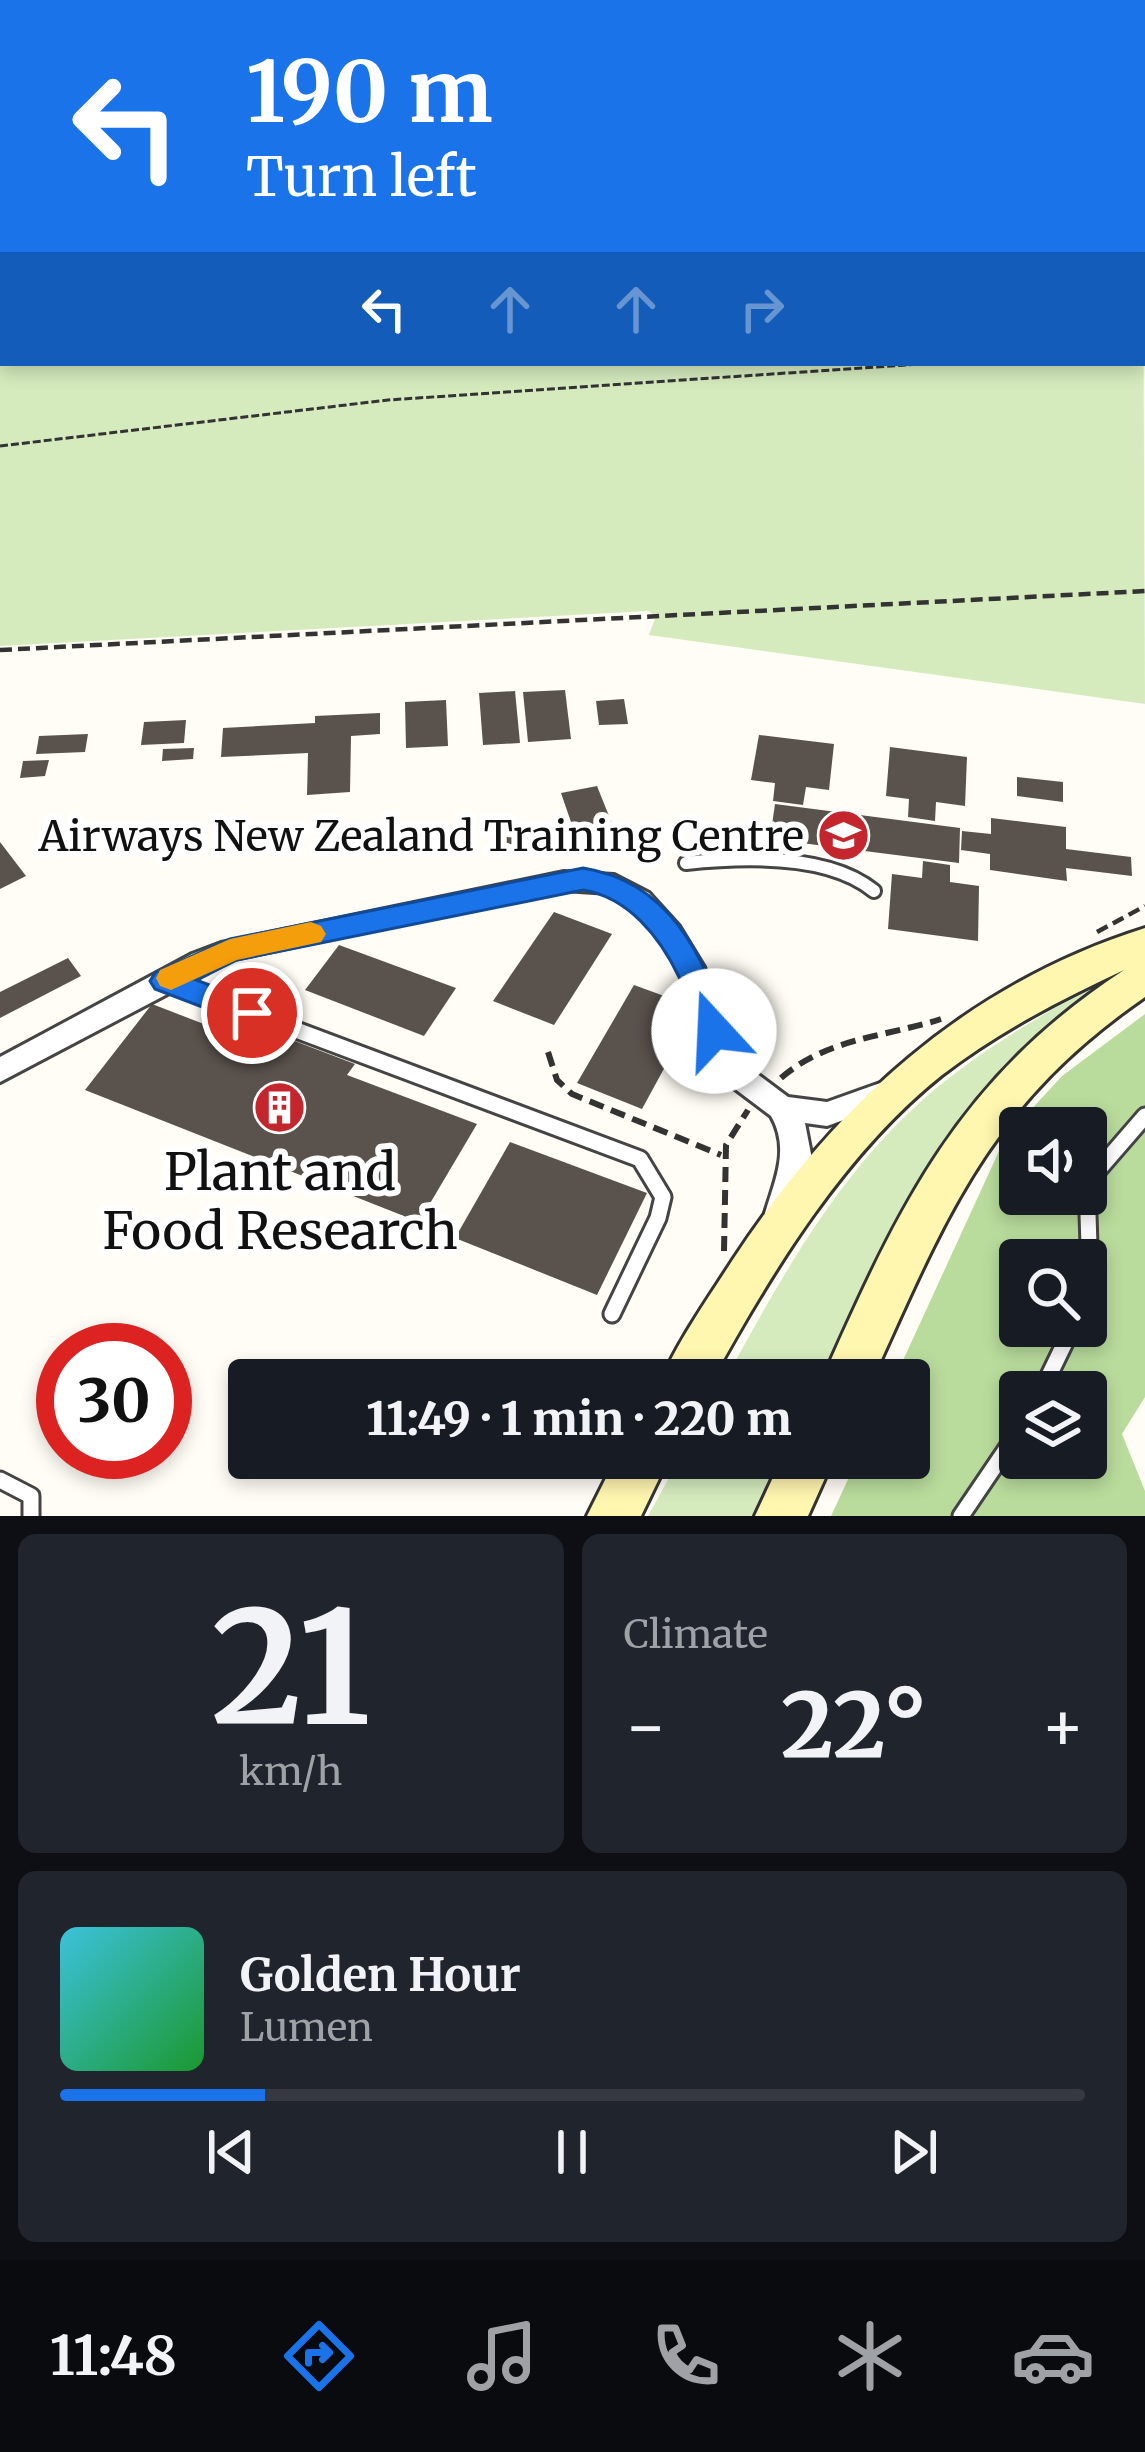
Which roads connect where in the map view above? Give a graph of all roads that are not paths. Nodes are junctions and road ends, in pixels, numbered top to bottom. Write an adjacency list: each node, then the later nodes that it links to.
1 (686, 862): 2 (lane)
2 (874, 891)
3 (1145, 943): 7 (main road)
4 (1145, 976): 14 (main road)
5 (166, 981): 6 (street); 8 (street); 12 (lane)
6 (0, 1071)
7 (900, 1086): 8 (street); 11 (main road)
8 (769, 1100): 11 (street)
9 (1145, 1116): 10 (lane)
10 (1089, 1239)
11 (770, 1247): 13 (main road)
12 (613, 1314)
13 (699, 1359)
14 (857, 1359)
15 (999, 1460): 22 (lane)
16 (633, 1479): 20 (main road)
17 (799, 1479): 21 (main road)
18 (0, 1480): 19 (lane)
19 (31, 1506)
20 (613, 1516)
21 (782, 1516)
22 (961, 1516)

